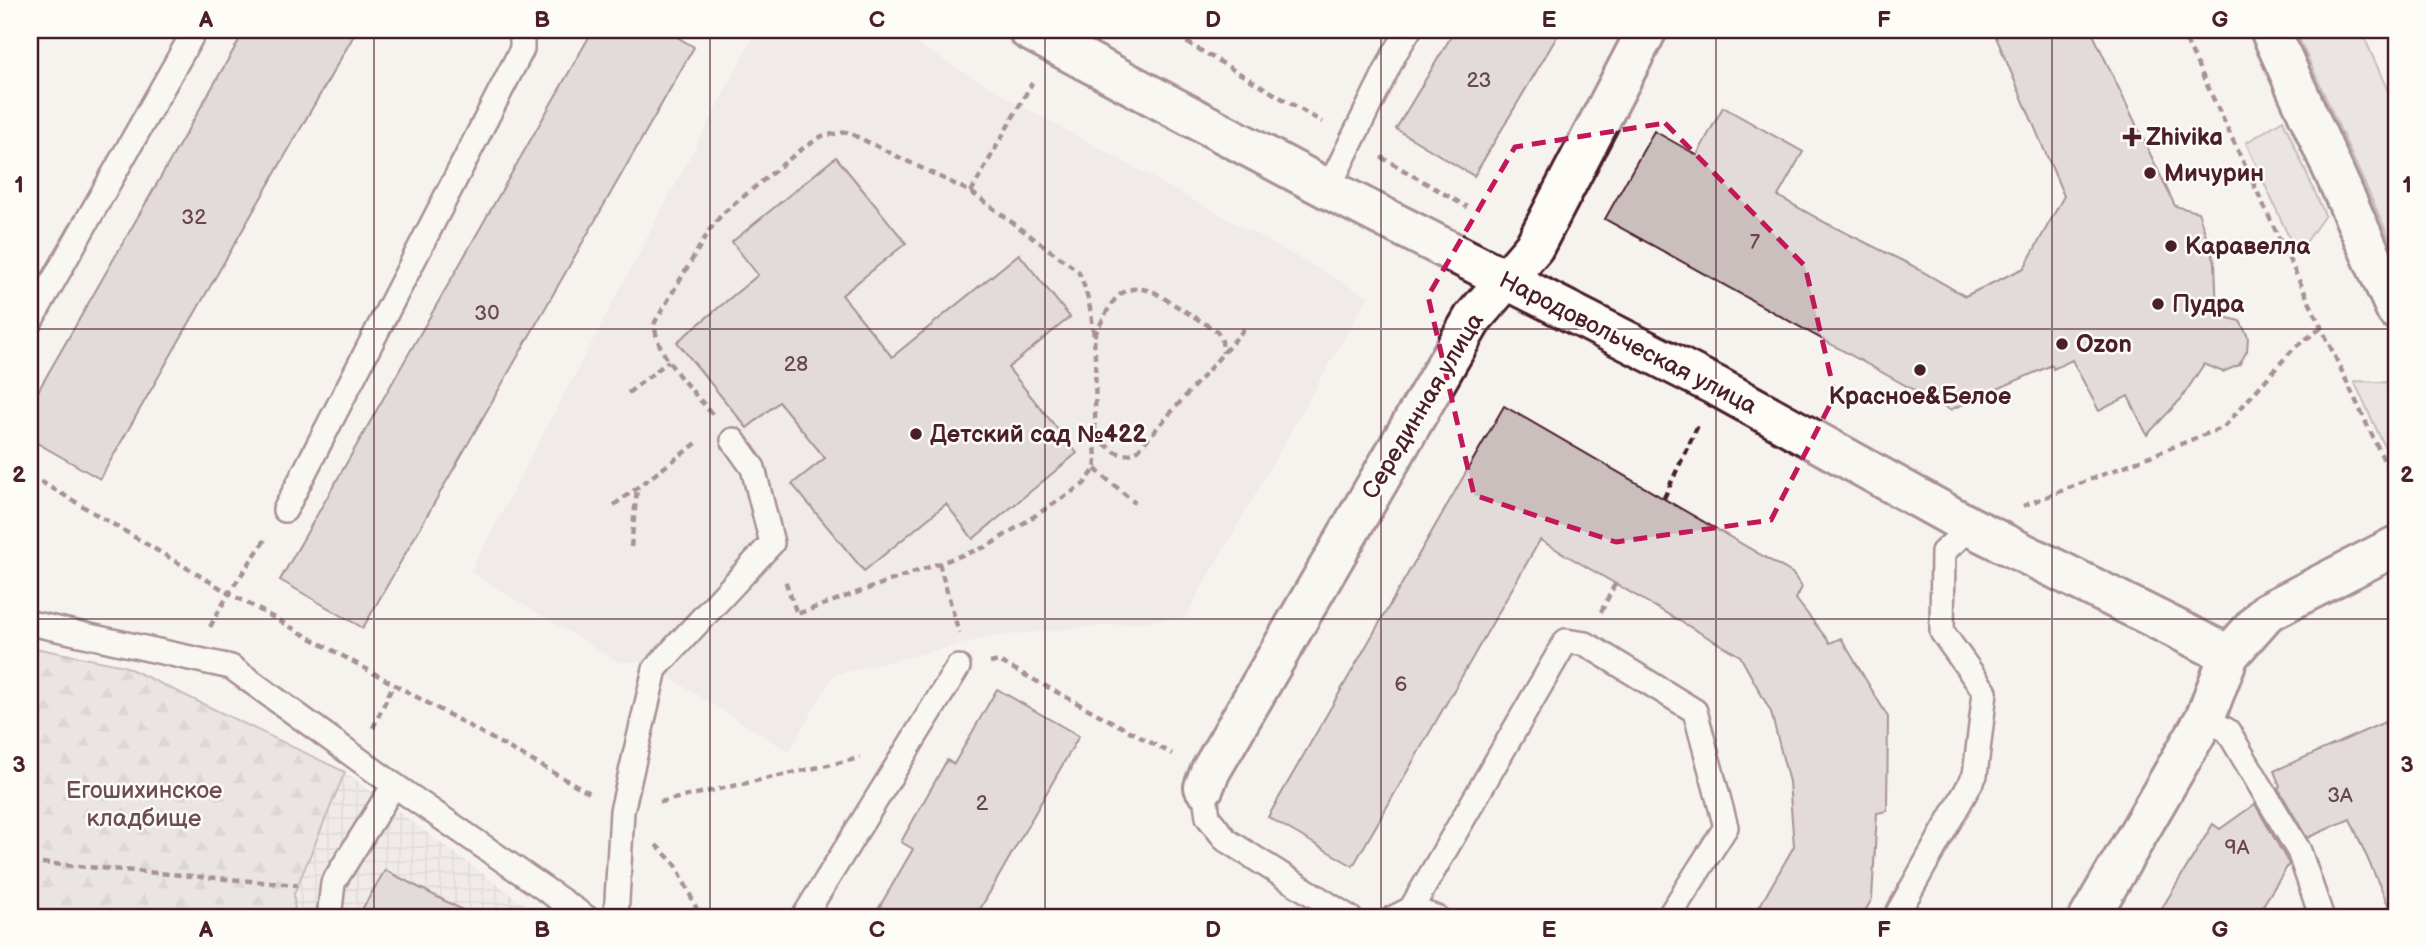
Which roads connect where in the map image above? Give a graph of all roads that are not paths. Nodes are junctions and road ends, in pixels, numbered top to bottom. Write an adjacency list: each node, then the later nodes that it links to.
1 (195, 30): 10 (lane)
2 (522, 30): 12 (lane)
3 (1028, 30): 7 (street, Народовольческая улица)
4 (1409, 30): 7 (lane)
5 (1647, 30): 8 (street, Серединная улица)
6 (2270, 30): 9 (street)
7 (1328, 189): 8 (street, Народовольческая улица)
8 (1504, 279): 13 (street, Народовольческая улица); 19 (street, Серединная улица)
9 (2396, 310)
10 (30, 322)
11 (728, 432): 25 (lane)
12 (285, 510)
13 (1970, 527): 16 (street, Народовольческая улица); 30 (lane)
14 (2396, 547): 16 (street)
15 (30, 623): 20 (lane)
16 (2229, 654): 18 (street)
17 (958, 667): 26 (lane)
18 (2205, 718): 22 (lane); 31 (street)
19 (1207, 779): 27 (lane)
20 (394, 785): 23 (lane); 24 (lane)
21 (1402, 914): 28 (lane); 29 (lane)
22 (2318, 916)
23 (329, 918)
24 (587, 918)
25 (616, 918)
26 (803, 918)
27 (1350, 918)
28 (1438, 918)
29 (1668, 918)
30 (1895, 918)
31 (2089, 918)

